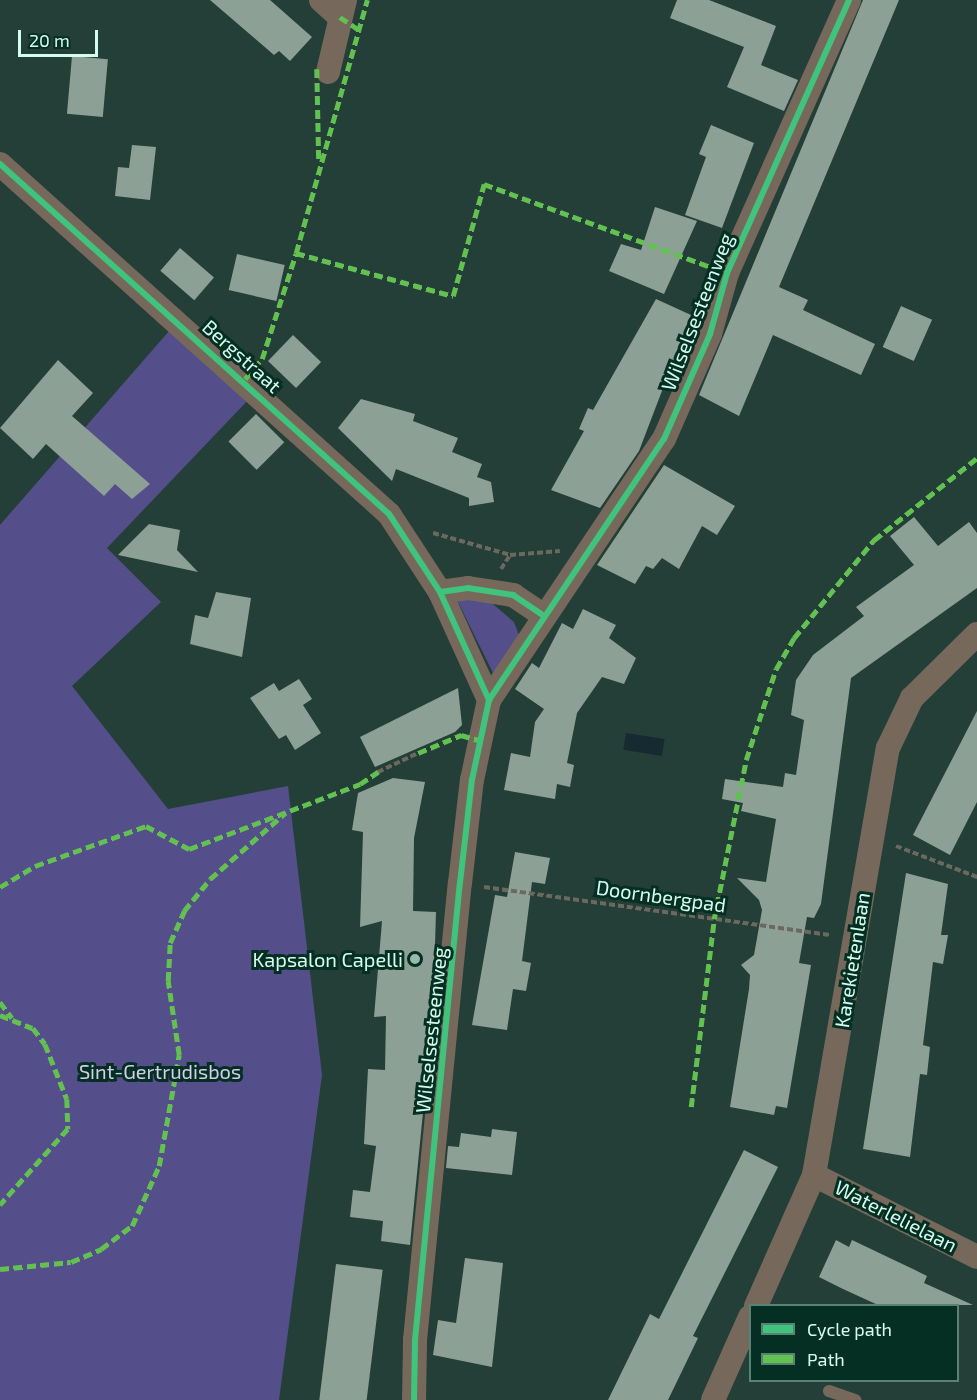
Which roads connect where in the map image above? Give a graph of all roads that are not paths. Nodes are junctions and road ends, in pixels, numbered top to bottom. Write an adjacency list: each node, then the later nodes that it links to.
1 (321, 0): 3 (street)
2 (849, 0): 7 (street, Wilselsesteenweg)
3 (342, 8): 4 (street)
4 (328, 72)
5 (0, 164): 6 (street, Bergstraat)
6 (440, 592): 7 (street); 9 (street)
7 (542, 614): 9 (street, Wilselsesteenweg)
8 (977, 634): 10 (street, Karekietenlaan)
9 (489, 700): 15 (street, Wilselsesteenweg)
10 (814, 1175): 11 (street, Waterlelielaan); 12 (street, Karekietenlaan)
11 (977, 1257)
12 (756, 1304)
13 (749, 1319): 16 (street)
14 (830, 1391): 17 (lane)
15 (414, 1400)
16 (713, 1400)
17 (855, 1400)

